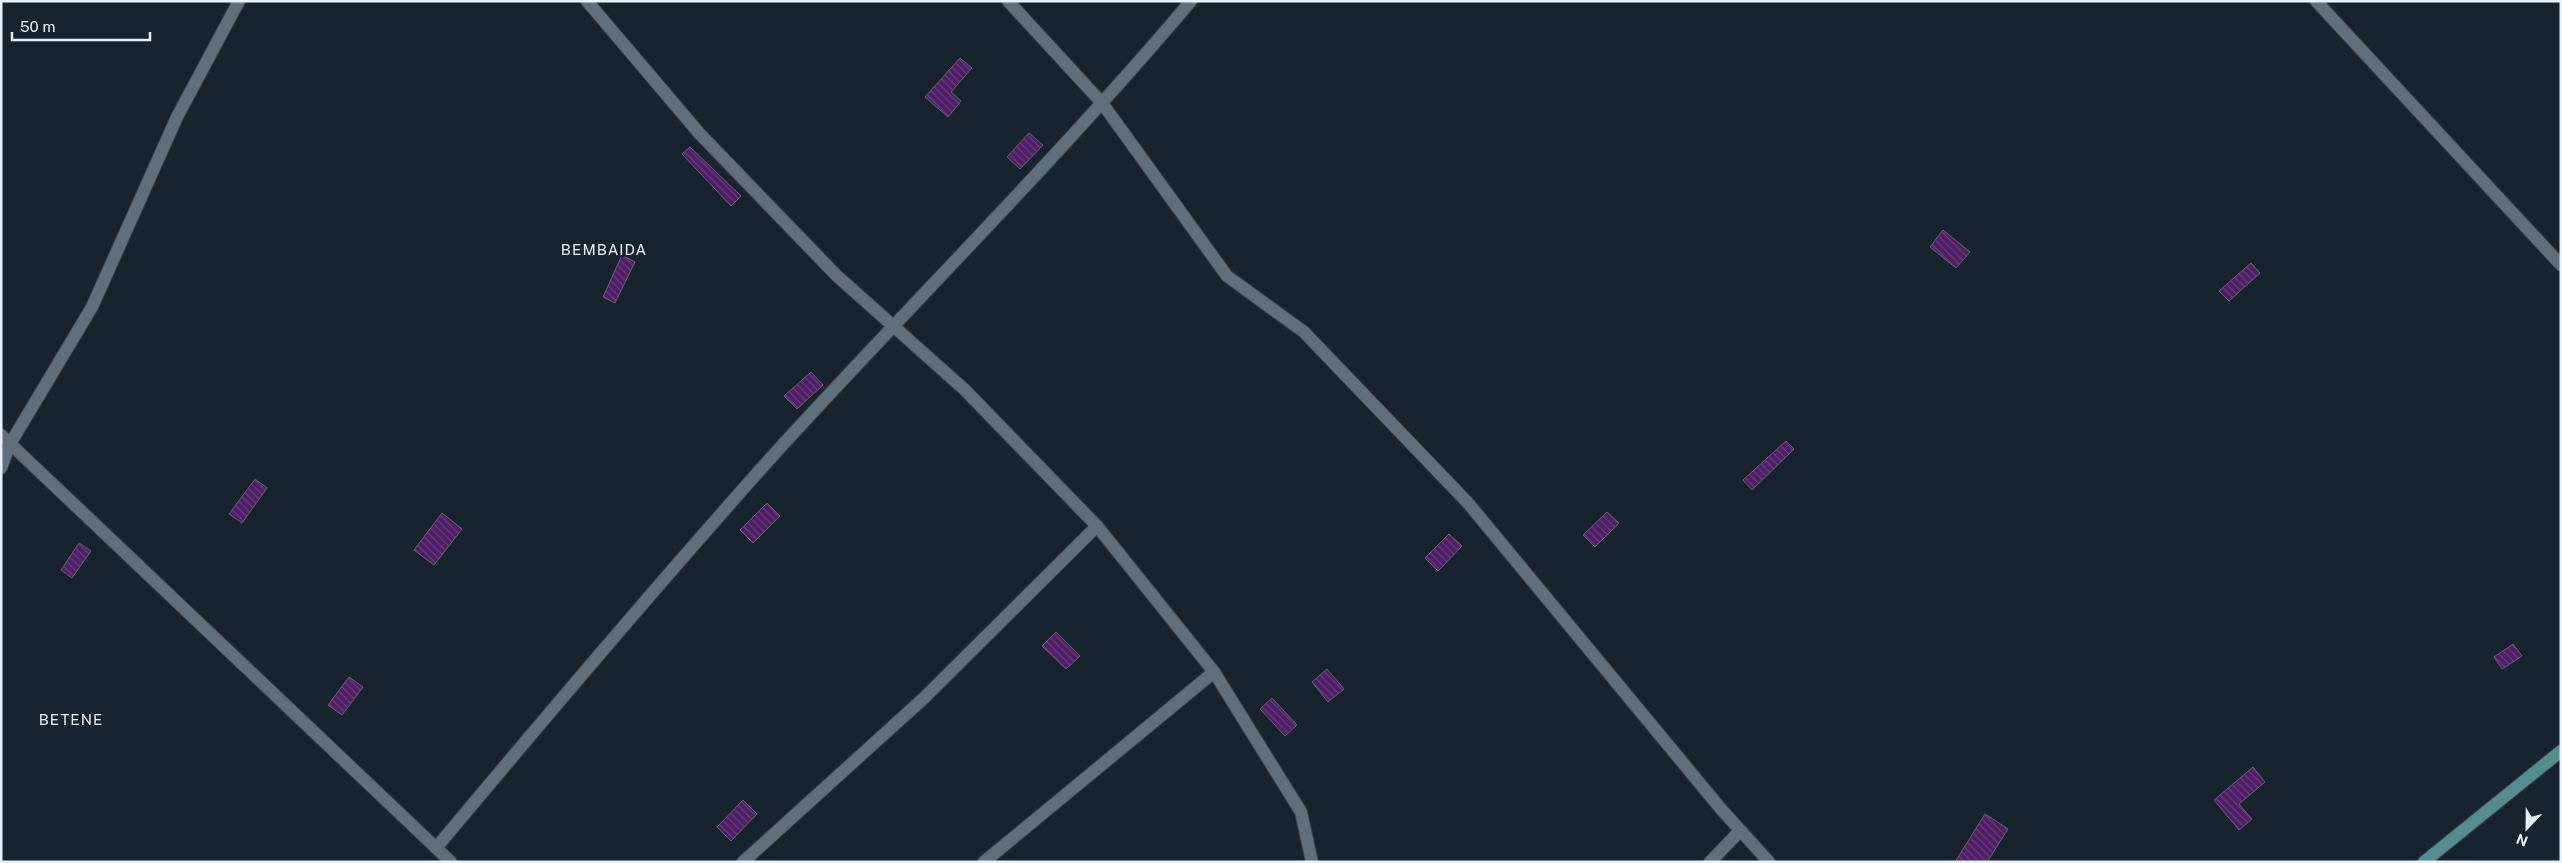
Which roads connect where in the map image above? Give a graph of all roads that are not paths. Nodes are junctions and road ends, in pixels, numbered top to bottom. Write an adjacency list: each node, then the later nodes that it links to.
1 (239, 1): 9 (street)
2 (587, 1): 8 (street)
3 (1008, 1): 6 (street)
4 (1191, 1): 6 (street)
5 (2316, 1): 7 (street)
6 (1102, 103): 8 (street); 14 (street)
7 (2561, 265)
8 (893, 326): 11 (street); 15 (street)
9 (6, 440): 10 (street); 15 (street)
10 (1, 468)
11 (1097, 526): 12 (street); 17 (street)
12 (1214, 672): 18 (street); 19 (street)
13 (2561, 751): 22 (street)
14 (1740, 831): 20 (street); 21 (street)
15 (436, 848): 16 (street)
16 (450, 862)
17 (743, 862)
18 (984, 862)
19 (1312, 862)
20 (1710, 862)
21 (1769, 862)
22 (2424, 862)

